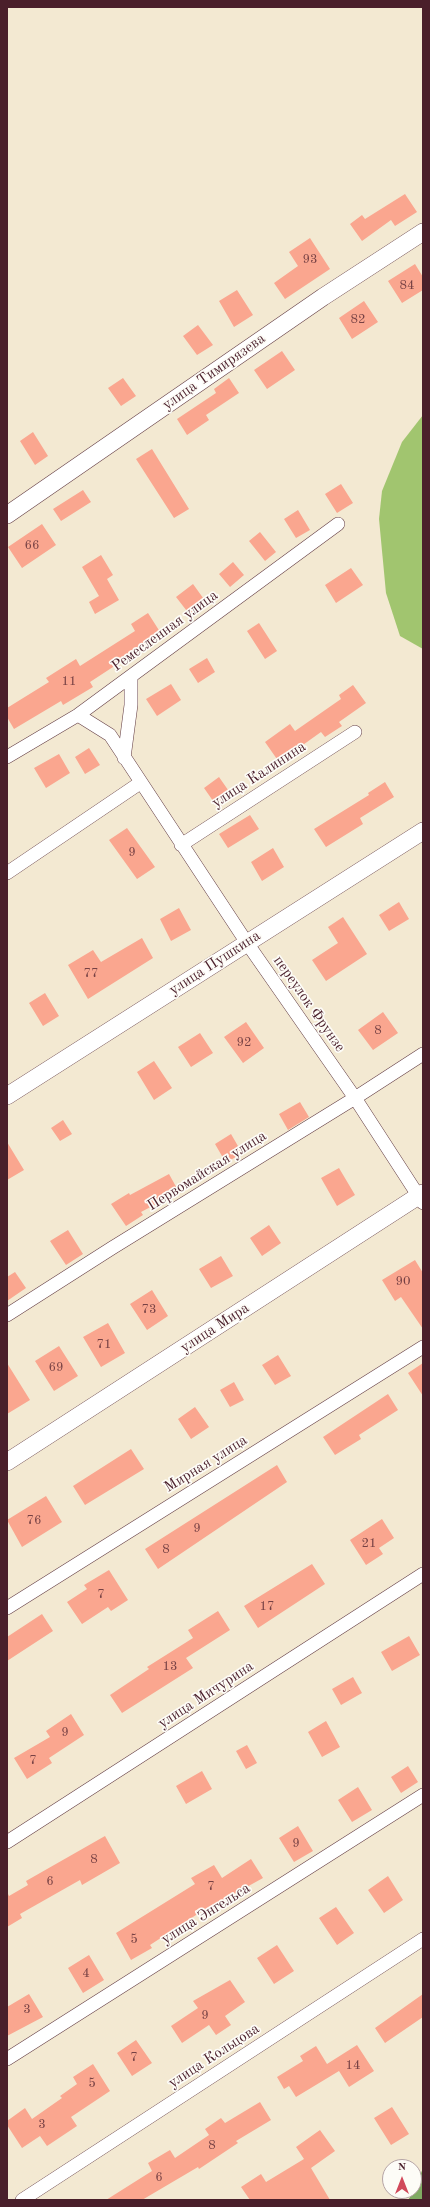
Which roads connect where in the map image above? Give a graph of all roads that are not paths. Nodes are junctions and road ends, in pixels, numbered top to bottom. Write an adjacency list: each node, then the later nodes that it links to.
1 (423, 232): 2 (street, улица Тимирязева)
2 (7, 516)
3 (338, 524): 4 (street, Ремесленная улица)
4 (131, 676): 5 (street, Ремесленная улица); 8 (street)
5 (78, 715): 7 (street, Ремесленная улица); 8 (street, переулок Фрунзе)
6 (355, 732): 11 (street, улица Калинина)
7 (7, 757)
8 (124, 758): 9 (street, переулок Фрунзе)
9 (140, 783): 11 (street, переулок Фрунзе); 12 (street)
10 (423, 831): 13 (street, улица Пушкина)
11 (182, 845): 13 (street, переулок Фрунзе)
12 (7, 873)
13 (246, 943): 15 (street, улица Пушкина); 16 (street, переулок Фрунзе)
14 (423, 1054): 16 (street, Первомайская улица)
15 (7, 1096)
16 (355, 1098): 17 (street, переулок Фрунзе); 18 (street, Первомайская улица)
17 (422, 1197): 20 (street, улица Мира)
18 (7, 1315)
19 (423, 1347): 22 (street, Мирная улица)
20 (7, 1462)
21 (423, 1574): 24 (street, улица Мичурина)
22 (7, 1608)
23 (423, 1795): 26 (street, улица Энгельса)
24 (7, 1842)
25 (423, 1940): 27 (street, улица Кольцова)
26 (7, 2059)
27 (22, 2200)

